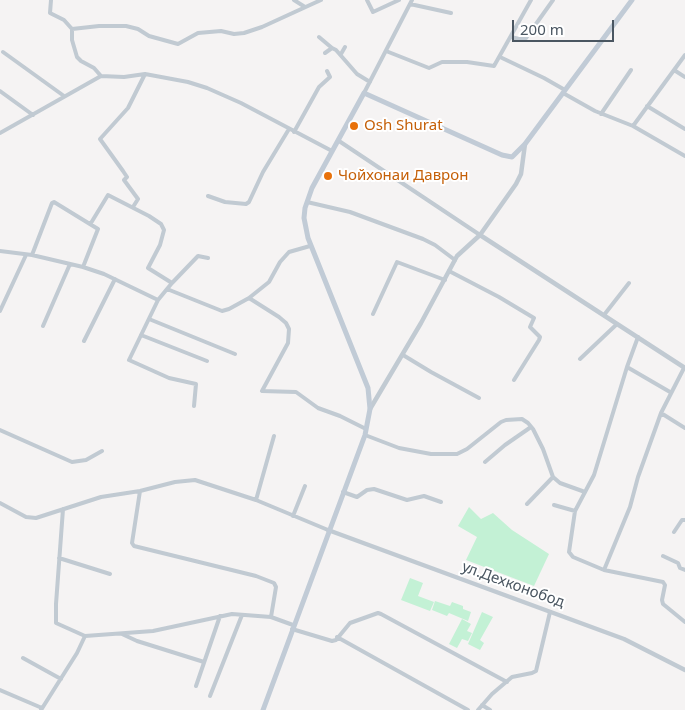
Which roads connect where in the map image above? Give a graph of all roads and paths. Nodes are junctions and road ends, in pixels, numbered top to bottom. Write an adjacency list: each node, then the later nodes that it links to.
1 (51, 0): 12 (street)
2 (294, 0): 10 (street)
3 (321, 0): 10 (street)
4 (367, 0): 5 (street)
5 (399, 0)
6 (531, 0): 14 (street)
7 (553, 0): 14 (street)
8 (632, 0): 31 (main road)
9 (411, 2): 11 (street); 17 (street)
10 (304, 7): 12 (street)
11 (451, 13)
12 (72, 29): 27 (street)
13 (319, 37): 16 (street)
14 (511, 37): 22 (street)
15 (345, 46): 20 (street)
16 (332, 48): 19 (street); 20 (street)
17 (386, 51): 22 (street); 29 (street)
18 (3, 52): 33 (street)
19 (325, 53)
20 (341, 54): 29 (street)
21 (685, 55): 24 (street)
22 (500, 58): 31 (street)
23 (631, 70): 35 (street)
24 (674, 70): 28 (street); 34 (street)
25 (327, 71): 40 (street)
26 (145, 74): 27 (street); 38 (street); 48 (street)
27 (101, 76): 33 (street)
28 (685, 76)
29 (370, 82): 32 (street)
30 (0, 91): 36 (street)
31 (564, 92): 35 (street); 43 (main road)
32 (364, 93): 42 (main road); 43 (main road)
33 (64, 96): 36 (street)
34 (647, 106): 37 (street); 39 (street)
35 (602, 114): 37 (street)
36 (33, 116): 41 (street)
37 (633, 126): 45 (street)
38 (289, 129): 40 (street); 46 (street)
39 (685, 129)
40 (294, 132): 44 (street)
41 (0, 133)
42 (339, 141): 44 (main road); 50 (street)
43 (525, 144): 50 (street)
44 (332, 152): 47 (main road)
45 (685, 156)
46 (208, 196)
47 (307, 202): 51 (main road); 56 (street)
48 (133, 207): 49 (street); 62 (street)
49 (91, 224): 54 (street); 58 (street)
50 (480, 235): 56 (street); 69 (street)
51 (310, 246): 65 (street); 86 (main road)
52 (0, 251): 53 (street)
53 (26, 254): 54 (street); 67 (street)
54 (32, 255): 57 (street)
55 (208, 258): 62 (street)
56 (455, 260): 59 (street)
57 (70, 264): 58 (street); 72 (street)
58 (83, 268): 60 (street)
59 (449, 271): 61 (street); 82 (street)
60 (115, 279): 66 (street); 75 (street)
61 (444, 280): 68 (street); 77 (street)
62 (172, 283): 64 (street)
63 (629, 283): 69 (street)
64 (167, 289): 65 (street); 66 (street)
65 (249, 298): 91 (street)
66 (158, 300): 70 (street)
67 (0, 311)
68 (373, 314)
69 (604, 316): 71 (street)
70 (148, 319): 73 (street); 76 (street)
71 (617, 324): 74 (street); 78 (street)
72 (43, 326)
73 (141, 334): 79 (street); 85 (street)
74 (638, 337): 80 (street); 81 (street)
75 (84, 341)
76 (234, 354)
77 (403, 355): 84 (street); 86 (street)
78 (580, 359)
79 (207, 361)
80 (627, 367): 83 (street); 99 (street)
81 (685, 368): 83 (street)
82 (514, 380)
83 (670, 392): 87 (street)
84 (479, 398)
85 (194, 406)
86 (370, 409): 91 (main road)
87 (660, 413): 89 (street); 113 (street)
88 (531, 427): 91 (street); 94 (street); 95 (street)
89 (685, 428)
90 (0, 430): 93 (street)
91 (366, 432): 98 (main road)
92 (274, 436): 100 (street)
93 (102, 451)
94 (485, 462)
95 (553, 477): 99 (street); 103 (street)
96 (305, 486): 107 (street)
97 (140, 491): 100 (street); 105 (street); 119 (street)
98 (343, 492): 101 (street); 109 (main road)
99 (585, 492): 106 (street)
100 (256, 500): 107 (street)
101 (441, 502)
102 (0, 503): 105 (street)
103 (527, 504)
104 (554, 505): 106 (street)
105 (63, 509): 112 (street)
106 (575, 510): 113 (street)
107 (293, 516): 109 (street)
108 (685, 520): 110 (street)
109 (328, 530): 116 (street, ул.Дехконобод); 121 (main road)
110 (674, 532)
111 (663, 556): 114 (street)
112 (59, 558): 115 (street); 123 (street)
113 (604, 570): 120 (street)
114 (685, 570)
115 (110, 574)
116 (550, 612): 127 (street, ул.Дехконобод); 129 (street)
117 (242, 615): 118 (street); 119 (street); 132 (street)
118 (220, 616): 122 (street); 126 (street)
119 (271, 617): 121 (street)
120 (685, 622)
121 (293, 627): 124 (street); 136 (main road)
122 (120, 634): 123 (street); 126 (street)
123 (85, 636): 128 (street)
124 (338, 637): 129 (street); 137 (street)
125 (23, 658): 128 (street)
126 (204, 662): 130 (street)
127 (685, 670)
128 (62, 679): 134 (street)
129 (506, 682): 133 (street)
130 (196, 686)
131 (0, 690): 134 (street)
132 (210, 696)
133 (482, 705): 135 (street); 138 (street)
134 (41, 709)
135 (487, 709)
136 (263, 710)
137 (468, 710)
138 (478, 710)

